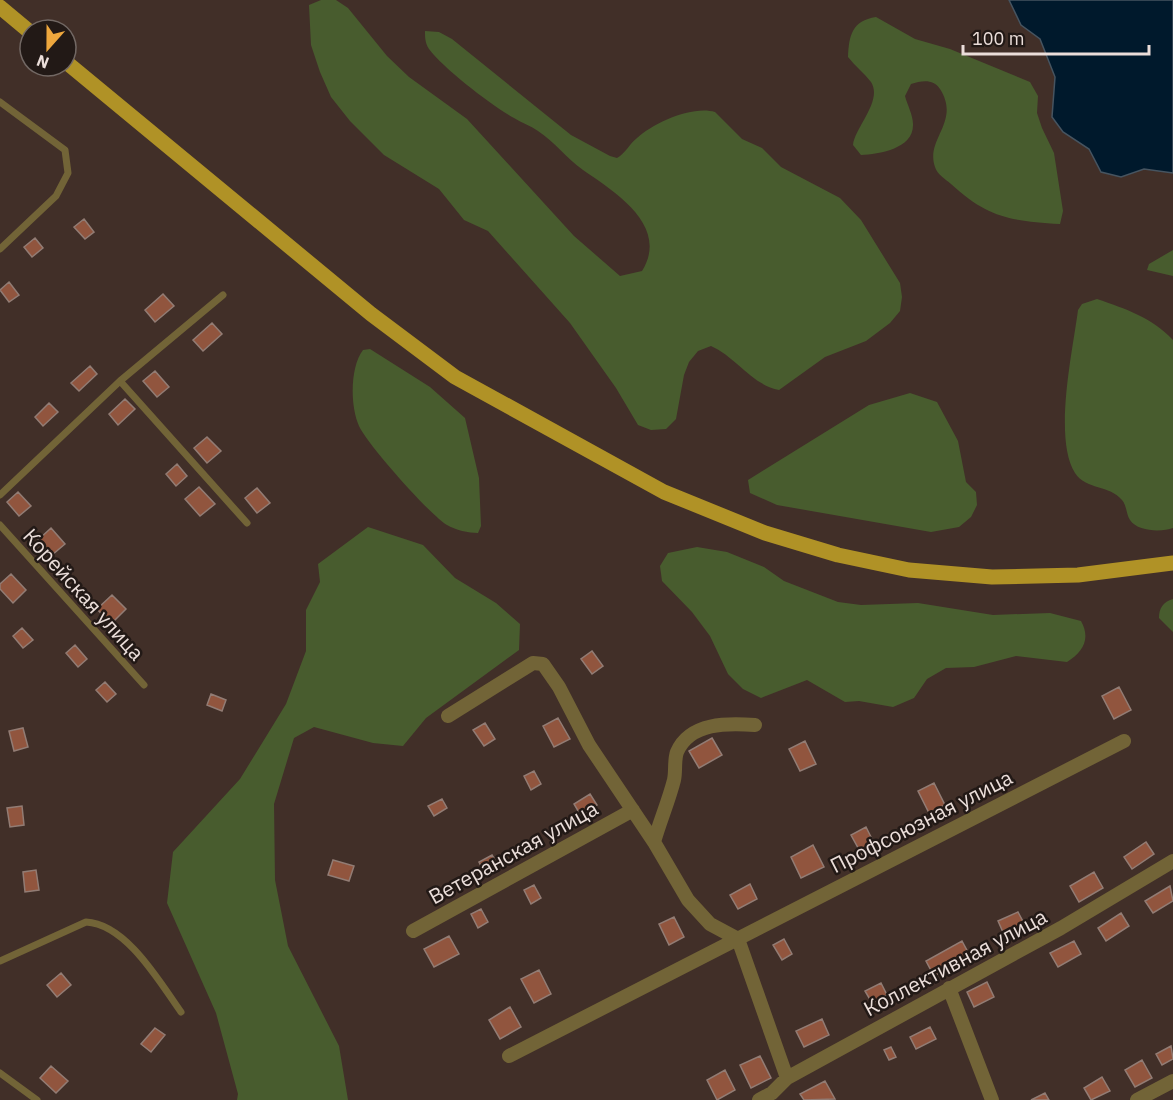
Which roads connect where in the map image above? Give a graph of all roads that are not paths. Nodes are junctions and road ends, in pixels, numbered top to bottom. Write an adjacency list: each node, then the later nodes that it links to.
1 (0, 8): 2 (main road)
2 (18, 22)
3 (78, 72): 11 (main road)
4 (0, 102): 5 (lane)
5 (0, 249)
6 (223, 295): 7 (lane)
7 (120, 381): 8 (lane); 9 (lane)
8 (0, 495)
9 (247, 523)
10 (0, 525): 12 (lane, Корейская улица)
11 (1173, 563)
12 (144, 685)
13 (448, 716): 16 (street)
14 (755, 725): 17 (street)
15 (1124, 741): 20 (street, Профсоюзная улица)
16 (633, 810): 17 (street); 19 (street, Ветеранская улица)
17 (654, 842): 20 (street)
18 (1173, 861): 22 (street, Коллективная улица)
19 (413, 931)
20 (738, 939): 24 (street, Профсоюзная улица); 26 (street)
21 (0, 961): 23 (lane)
22 (949, 988): 26 (street, Коллективная улица); 31 (street)
23 (181, 1012)
24 (509, 1056)
25 (0, 1073): 29 (lane)
26 (787, 1078): 28 (street, Коллективная улица)
27 (1173, 1081): 32 (street)
28 (773, 1096): 30 (street, Коллективная улица)
29 (37, 1100)
30 (759, 1100)
31 (992, 1100)
32 (1137, 1100)

